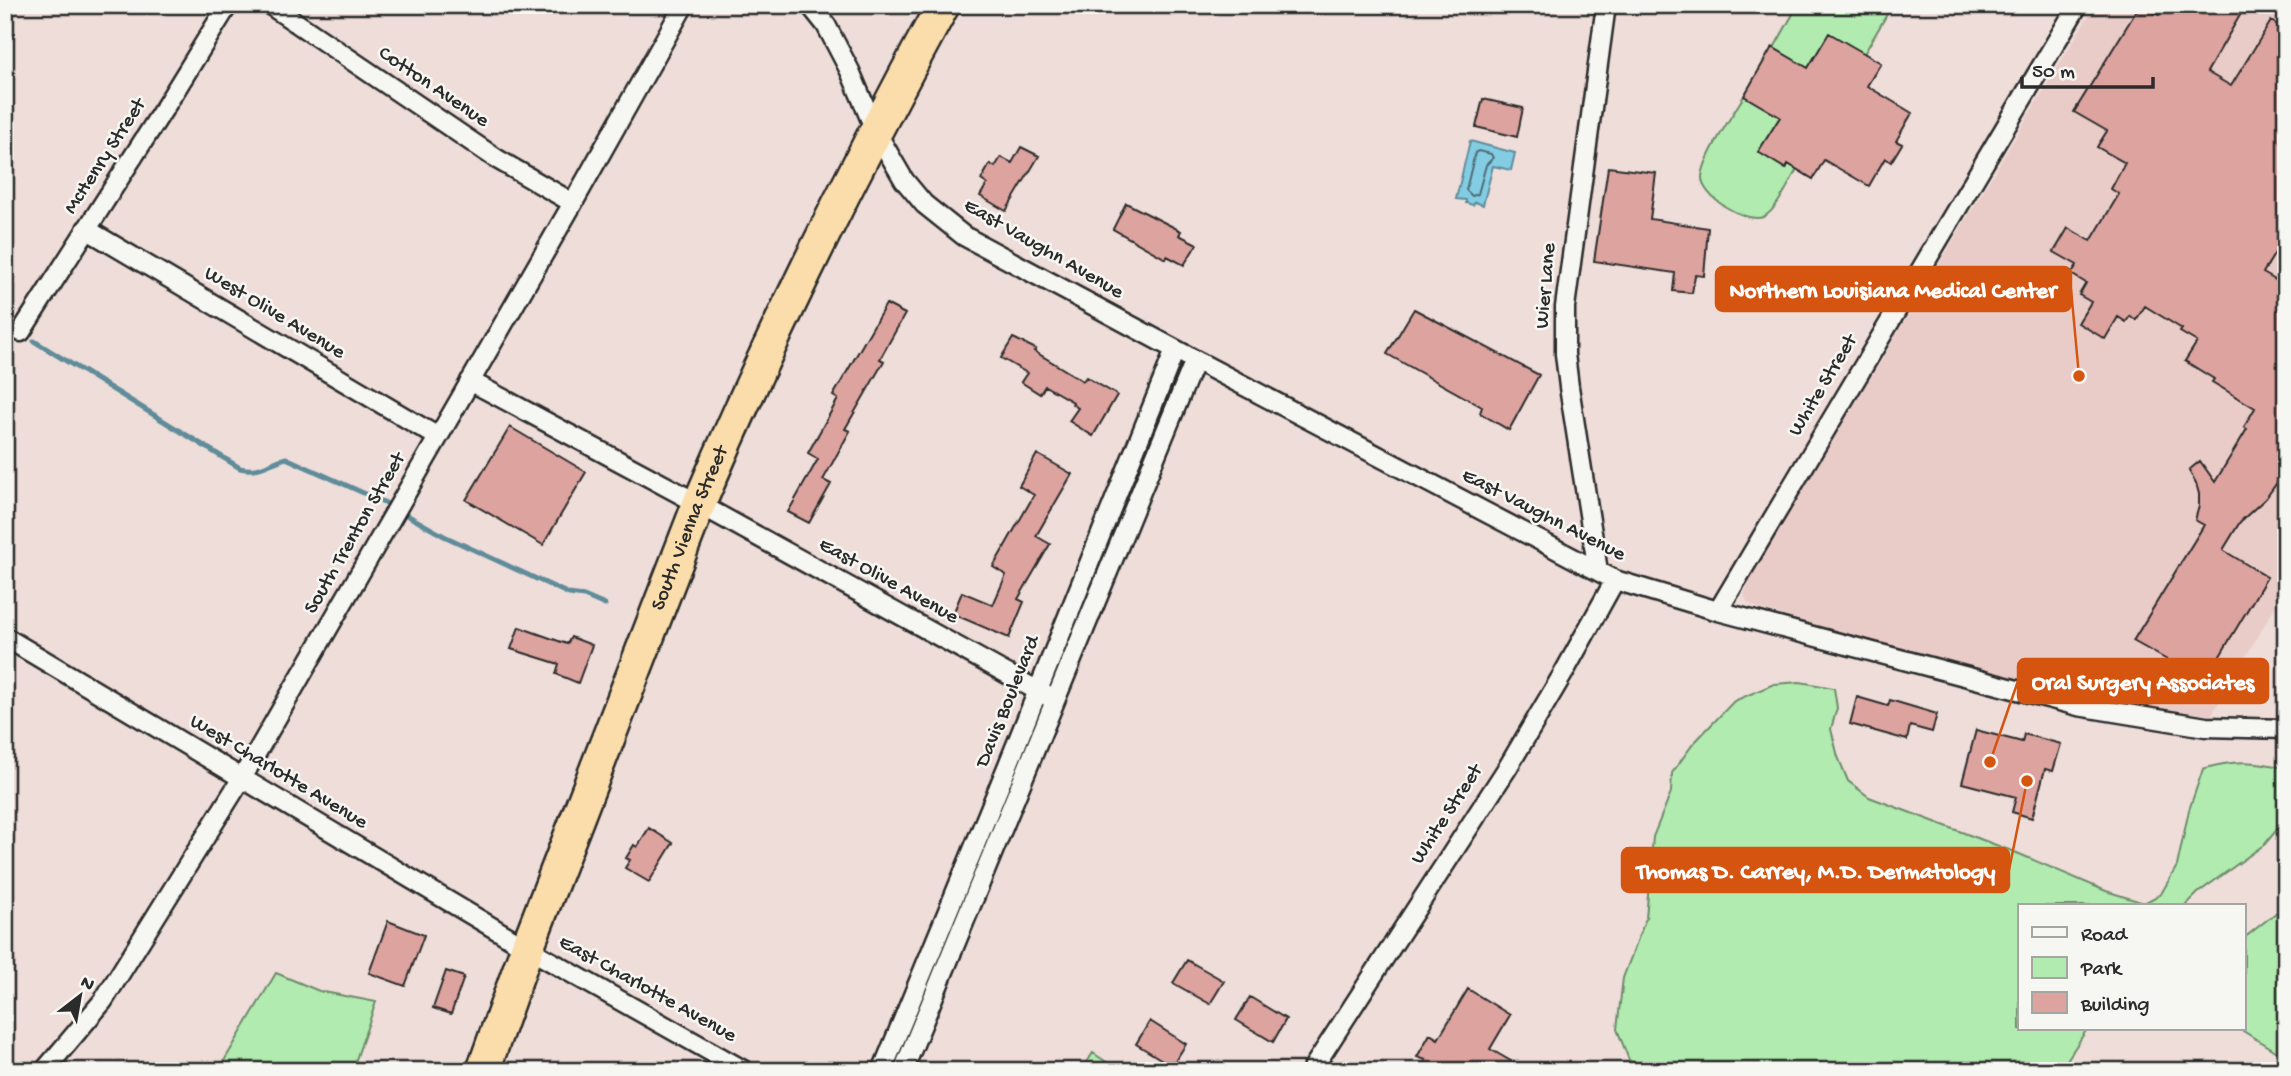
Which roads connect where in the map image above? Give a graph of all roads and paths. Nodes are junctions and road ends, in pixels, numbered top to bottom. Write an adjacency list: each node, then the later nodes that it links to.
1 (228, 5): 10 (street, McHenry Street)
2 (270, 5): 9 (street, Cotton Avenue)
3 (684, 5): 9 (street, South Trenton Street)
4 (810, 5): 8 (street, East Vaughn Avenue)
5 (943, 5): 8 (highway, South Vienna Street)
6 (1606, 5): 17 (street, Wier Lane)
7 (2078, 5): 19 (street, White Street)
8 (875, 130): 12 (street, East Vaughn Avenue); 16 (highway, South Vienna Street)
9 (573, 203): 14 (street, South Trenton Street)
10 (86, 229): 11 (street, McHenry Street); 15 (street, West Olive Avenue)
11 (21, 332)
12 (1175, 350): 13 (street, East Vaughn Avenue); 21 (street, Davis Boulevard)
13 (1195, 360): 17 (street, East Vaughn Avenue); 22 (street, Davis Boulevard)
14 (470, 381): 15 (street, South Trenton Street); 16 (street)
15 (438, 437): 24 (street, South Trenton Street)
16 (699, 504): 21 (street, East Olive Avenue); 25 (highway, South Vienna Street)
17 (1598, 571): 18 (street, East Vaughn Avenue)
18 (1615, 580): 19 (street, East Vaughn Avenue); 31 (street, White Street)
19 (1718, 611): 23 (street, East Vaughn Avenue)
20 (5, 637): 24 (street, West Charlotte Avenue)
21 (1038, 691): 22 (street, East Olive Avenue); 29 (street, Davis Boulevard)
22 (1055, 700): 30 (street, Davis Boulevard)
23 (2286, 729)
24 (242, 778): 25 (street, West Charlotte Avenue); 26 (street, South Trenton Street)
25 (527, 948): 27 (highway, South Vienna Street); 28 (street, East Charlotte Avenue)
26 (44, 1071)
27 (483, 1071)
28 (745, 1071)
29 (883, 1071)
30 (903, 1071)
31 (1311, 1071)

